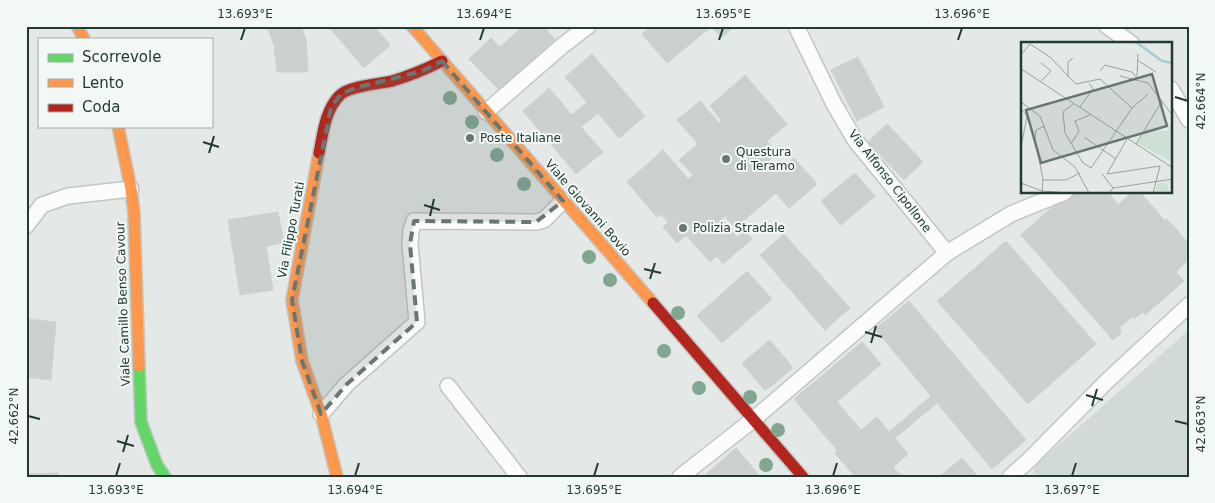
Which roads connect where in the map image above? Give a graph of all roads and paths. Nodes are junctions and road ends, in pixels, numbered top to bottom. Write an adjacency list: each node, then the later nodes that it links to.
1 (77, 26): 6 (street)
2 (412, 26): 8 (street, Viale Giovanni Bovio)
3 (588, 26): 10 (street)
4 (796, 26): 17 (street, Via Alfonso Cipollone)
5 (1107, 26): 7 (street)
6 (83, 38)
7 (1129, 42)
8 (442, 61): 10 (street, Viale Giovanni Bovio); 20 (street, Via Filippo Turati)
9 (1172, 91): 11 (street)
10 (486, 112): 15 (street, Viale Giovanni Bovio)
11 (1189, 120)
12 (118, 128): 13 (street, Viale Camillo Benso Cavour)
13 (131, 189): 16 (street); 22 (street, Viale Camillo Benso Cavour)
14 (1061, 194): 17 (street)
15 (563, 201): 20 (street); 21 (street, Viale Giovanni Bovio)
16 (26, 226)
17 (947, 253): 21 (street)
18 (1189, 305): 27 (street)
19 (448, 386): 24 (street)
20 (321, 414): 23 (street, Via Filippo Turati)
21 (754, 419): 25 (street); 26 (street, Viale Giovanni Bovio)
22 (165, 477)
23 (337, 477)
24 (519, 477)
25 (680, 477)
26 (803, 477)
27 (1010, 477)

